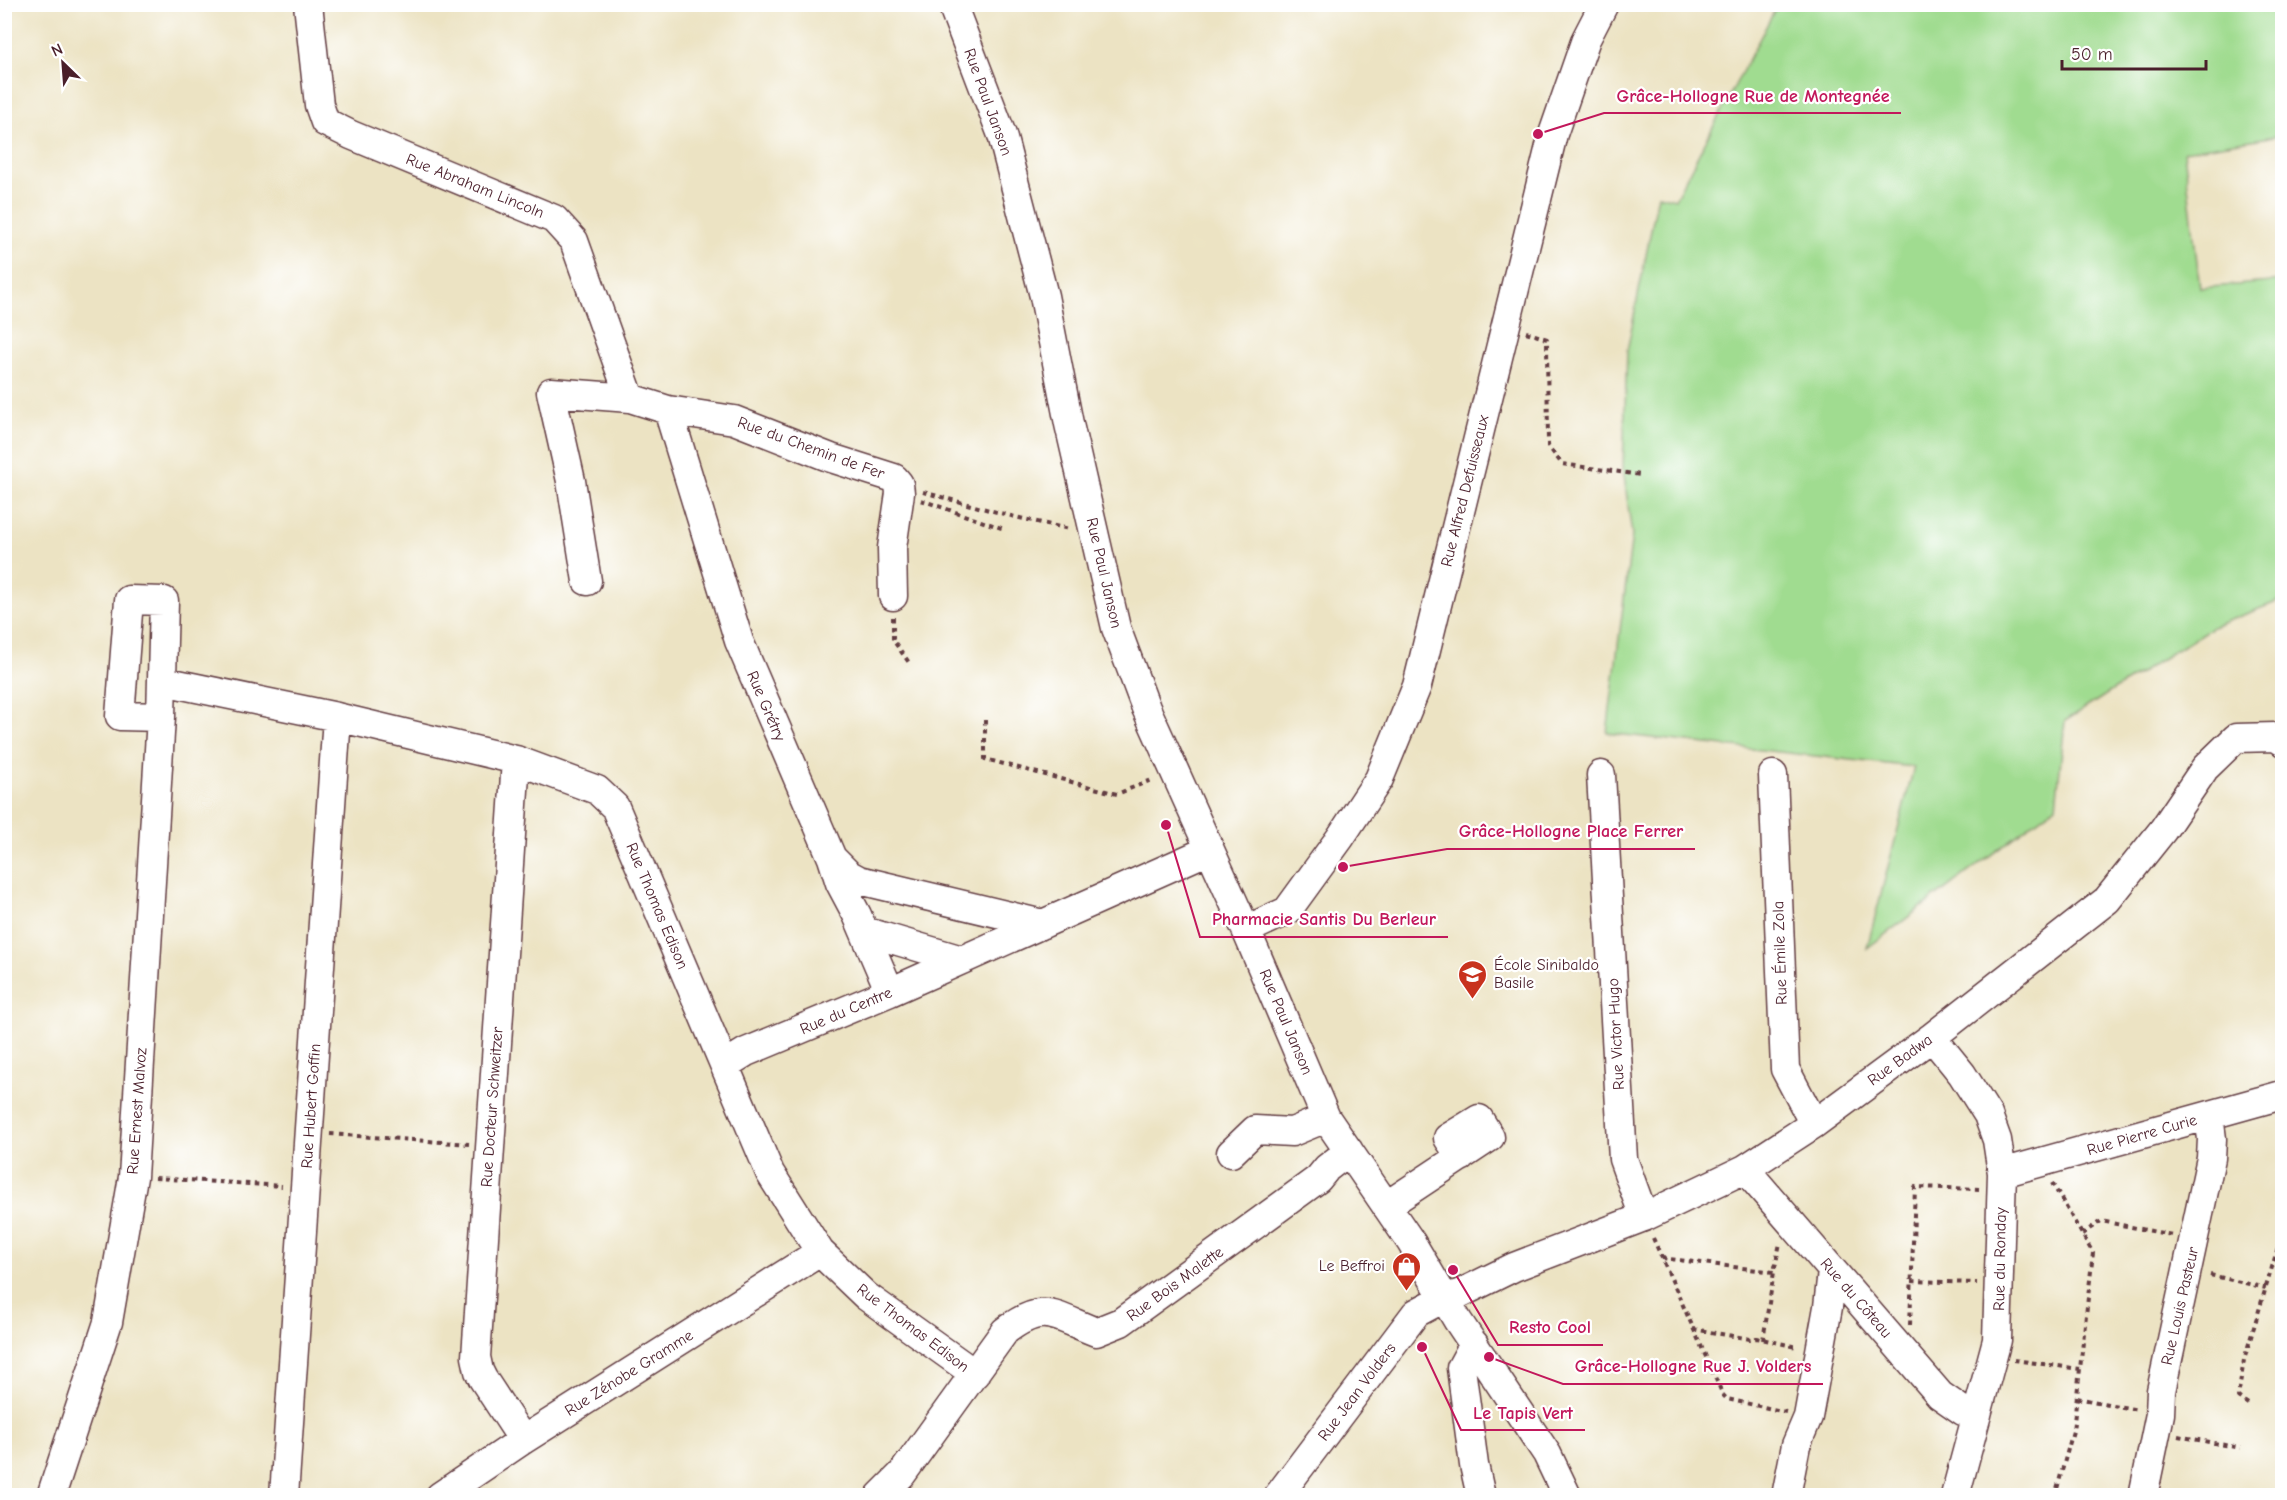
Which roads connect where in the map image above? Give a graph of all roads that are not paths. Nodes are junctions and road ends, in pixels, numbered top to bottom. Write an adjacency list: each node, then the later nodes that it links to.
1 (308, 4): 4 (street, Rue Abraham Lincoln)
2 (952, 4): 15 (street, Rue Paul Janson)
3 (1604, 4): 21 (street, Rue Alfred Defuisseaux)
4 (630, 398): 5 (street, Rue du Chemin de Fer); 6 (street, Rue du Chemin de Fer)
5 (668, 410): 7 (street, Rue du Chemin de Fer); 16 (street, Rue Grétry)
6 (587, 581)
7 (893, 596)
8 (162, 681): 9 (street, Rue Ernest Malvoz); 9 (street, Rue Ernest Malvoz); 10 (street, Rue Thomas Edison)
9 (161, 717): 44 (street, Rue Ernest Malvoz)
10 (338, 717): 12 (street, Rue Thomas Edison); 45 (street, Rue Hubert Goffin)
11 (2283, 741): 24 (street, Rue Badwa)
12 (516, 760): 25 (street, Rue Thomas Edison); 43 (street, Rue Docteur Schweitzer)
13 (1601, 775): 36 (street, Rue Victor Hugo)
14 (1773, 775): 29 (street, Rue Émile Zola)
15 (1209, 850): 19 (street, Rue du Centre); 21 (street, Rue Paul Janson)
16 (832, 858): 17 (street); 20 (street, Rue Grétry)
17 (884, 886): 18 (street); 20 (street)
18 (975, 908): 19 (street); 22 (street)
19 (1042, 924): 22 (street, Rue du Centre)
20 (863, 929): 22 (street); 23 (street, Rue Grétry)
21 (1246, 930): 28 (street, Rue Paul Janson)
22 (965, 959): 23 (street, Rue du Centre)
23 (890, 992): 25 (street, Rue du Centre)
24 (1932, 1037): 29 (street, Rue Badwa); 34 (street, Rue du Ronday)
25 (724, 1065): 37 (street, Rue Thomas Edison)
26 (2283, 1095): 27 (street, Rue Pierre Curie)
27 (2209, 1116): 34 (street, Rue Pierre Curie); 53 (street, Rue Louis Pasteur)
28 (1326, 1118): 30 (street, Rue Paul Janson); 31 (street)
29 (1814, 1124): 33 (street, Rue Badwa)
30 (1349, 1151): 35 (street, Rue Paul Janson); 41 (street, Rue Bois Malette)
31 (1231, 1153)
32 (1461, 1157): 35 (street)
33 (1745, 1169): 36 (street, Rue Badwa); 38 (street, Rue du Côteau)
34 (2002, 1181): 42 (street, Rue du Ronday)
35 (1386, 1206): 39 (street, Rue Paul Janson)
36 (1644, 1218): 39 (street, Rue Badwa)
37 (820, 1252): 41 (street, Rue Thomas Edison); 43 (street, Rue Zénobe Gramme)
38 (1832, 1271): 42 (street, Rue du Côteau); 51 (street)
39 (1444, 1298): 40 (street, Rue Paul Janson); 48 (street, Rue Jean Volders)
40 (1474, 1344): 49 (street); 50 (street, Rue Paul Janson)
41 (975, 1374): 47 (street, Rue Bois Malette)
42 (1977, 1415): 52 (street, Rue du Ronday)
43 (523, 1440): 46 (street, Rue Zénobe Gramme)
44 (51, 1496)
45 (284, 1496)
46 (440, 1496)
47 (880, 1496)
48 (1278, 1496)
49 (1481, 1496)
50 (1567, 1496)
51 (1786, 1496)
52 (1954, 1496)
53 (2144, 1496)

